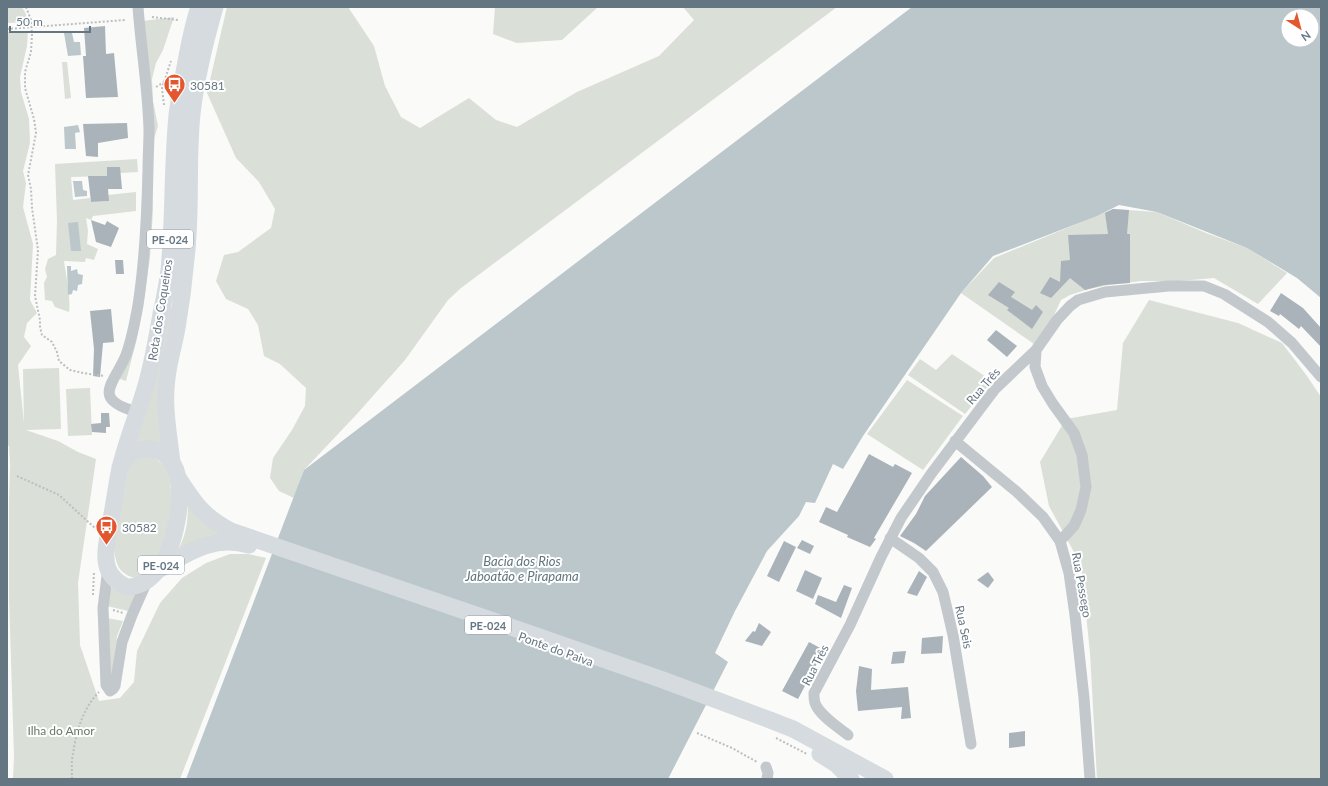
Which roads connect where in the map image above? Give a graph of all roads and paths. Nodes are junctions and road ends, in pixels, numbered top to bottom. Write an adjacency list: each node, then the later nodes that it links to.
1 (26, 7): 11 (path)
2 (138, 7): 11 (street)
3 (199, 7): 12 (main road, Rota dos Coqueiros / PE-024)
4 (215, 7): 14 (main road, Rota dos Coqueiros / PE-024)
5 (152, 17): 7 (path)
6 (125, 20): 8 (path)
7 (178, 20)
8 (7, 29)
9 (1036, 350): 10 (street, Rua Três); 13 (street, Rua Três); 21 (street)
10 (1321, 377)
11 (113, 378): 12 (street)
12 (138, 412): 15 (main road, Rota dos Coqueiros / PE-024)
13 (955, 441): 19 (street, Rua Três); 21 (street, Rua Pessego)
14 (172, 463): 15 (main road, Rota dos Coqueiros / PE-024); 17 (main road, Rota dos Coqueiros / PE-024)
15 (120, 467): 22 (main road, Rota dos Coqueiros / PE-024)
16 (17, 476): 18 (path)
17 (179, 479): 20 (main road, Rota dos Coqueiros / PE-024); 23 (main road, Rota dos Coqueiros / PE-024)
18 (98, 531)
19 (890, 538): 27 (street, Rua Três); 29 (street, Rua Seis)
20 (248, 541): 23 (main road, PE-024); 25 (main road, Ponte do Paiva / PE-024)
21 (1060, 541): 36 (street, Rua Pessego)
22 (108, 568): 23 (main road, PE-024); 24 (street)
23 (151, 577): 24 (street)
24 (106, 685): 32 (path)
25 (729, 708): 34 (main road); 35 (main road)
26 (697, 733): 31 (path)
27 (848, 735)
28 (772, 736): 30 (path)
29 (970, 744)
30 (808, 754)
31 (766, 767): 33 (street)
32 (72, 779)
33 (767, 779)
34 (851, 779)
35 (884, 779)
36 (1090, 779)

